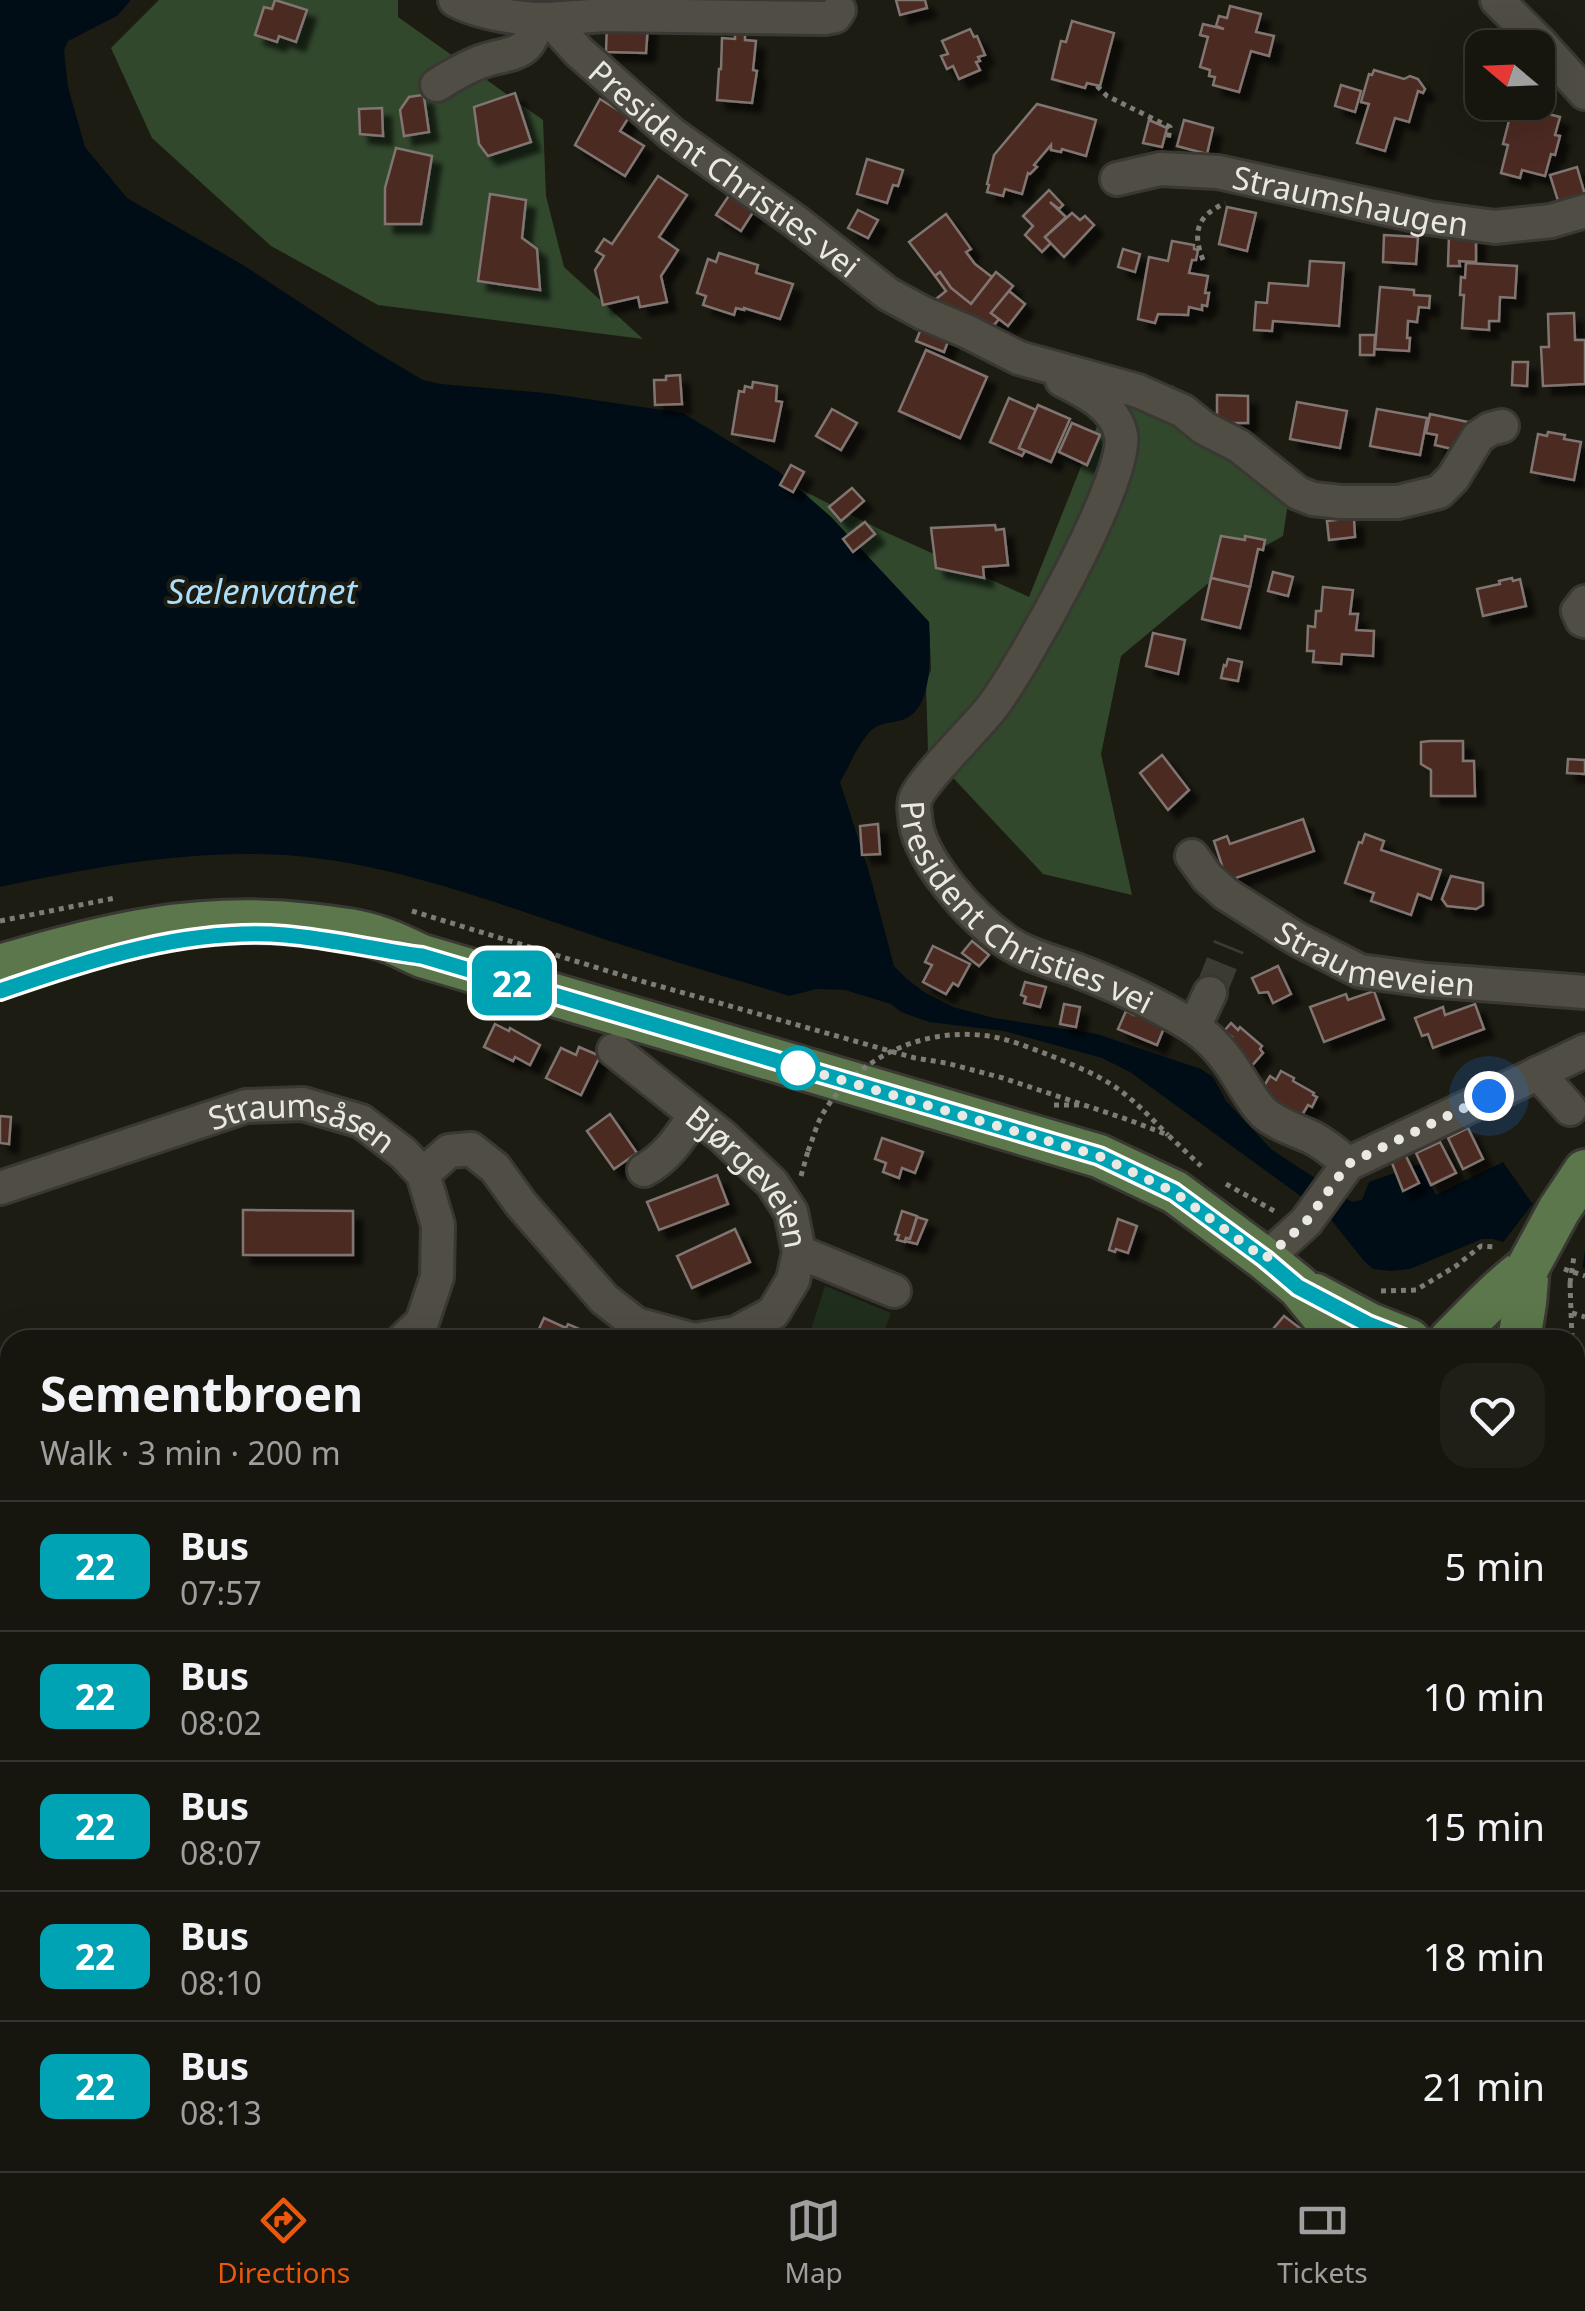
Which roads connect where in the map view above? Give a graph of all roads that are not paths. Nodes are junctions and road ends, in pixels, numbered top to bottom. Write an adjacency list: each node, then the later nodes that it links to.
1 (455, 0): 3 (street, President Christies vei)
2 (1496, 0): 7 (street)
3 (497, 6): 5 (street, President Christies vei)
4 (839, 10): 5 (street, President Christies vei)
5 (544, 19): 6 (street); 10 (street, President Christies vei)
6 (437, 85)
7 (1585, 93)
8 (1117, 179): 9 (street, Straumshaugen)
9 (1585, 211)
10 (1019, 358): 11 (street, President Christies vei); 20 (street, President Christies vei)
11 (1502, 426)
12 (1585, 602): 13 (street)
13 (1585, 621)
14 (1192, 856): 18 (street, Straumeveien)
15 (422, 956): 16 (main road); 17 (main road); 32 (main road)
16 (0, 966)
17 (0, 991)
18 (1585, 992)
19 (1210, 993): 20 (street)
20 (1194, 1028): 29 (street, President Christies vei)
21 (614, 1050): 25 (street, Bjørgeveien)
22 (1585, 1051): 23 (street)
23 (1538, 1073): 24 (street); 29 (street)
24 (1570, 1109)
25 (695, 1114): 26 (street); 31 (street, Bjørgeveien)
26 (644, 1170)
27 (1585, 1171): 33 (main road, bridge)
28 (423, 1174): 30 (street, Straumsåsen); 36 (street, Straumsåsen); 37 (street, Bjørgeveien)
29 (1332, 1187): 32 (street)
30 (0, 1188)
31 (799, 1252): 35 (street); 38 (street, Bjørgeveien)
32 (1265, 1259): 34 (main road)
33 (1525, 1259): 41 (main road); 42 (main road)
34 (1298, 1287): 39 (main road); 40 (main road)
35 (894, 1291)
36 (414, 1330)
37 (658, 1330)
38 (740, 1330)
39 (1334, 1330)
40 (1383, 1330)
41 (1460, 1330)
42 (1520, 1330)

